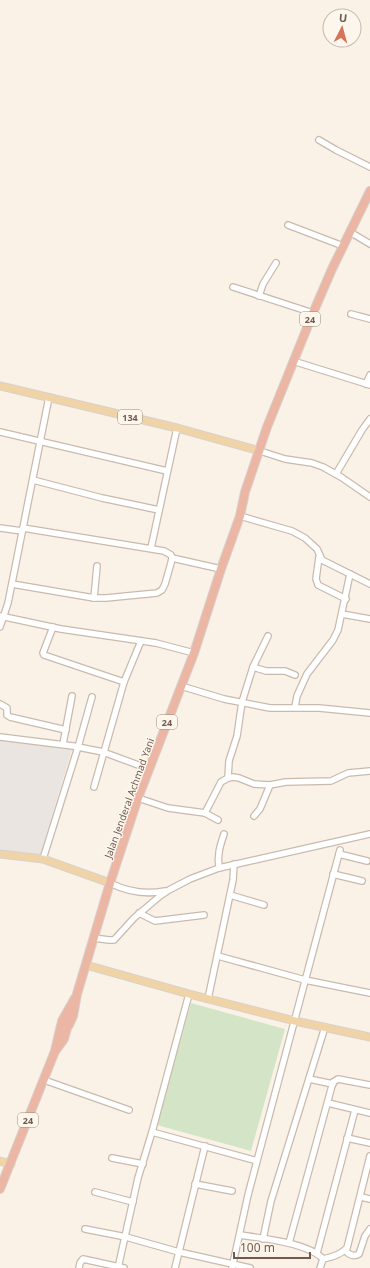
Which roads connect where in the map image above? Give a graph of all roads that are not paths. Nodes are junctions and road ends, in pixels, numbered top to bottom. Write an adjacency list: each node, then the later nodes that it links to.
1 (319, 140): 2 (street)
2 (370, 167)
3 (370, 191): 5 (highway, 24)
4 (288, 225): 7 (street)
5 (350, 232): 6 (street); 7 (highway, 24)
6 (370, 244)
7 (343, 246): 11 (highway, 24)
8 (276, 263): 10 (street)
9 (233, 287): 10 (street)
10 (259, 296): 11 (street)
11 (313, 313): 14 (highway, 24)
12 (351, 314): 13 (street)
13 (370, 319)
14 (293, 361): 16 (street); 23 (highway, 24)
15 (370, 375): 16 (street)
16 (368, 384)
17 (0, 386): 18 (main road, 134)
18 (50, 397): 20 (main road, 134); 22 (street)
19 (370, 419): 25 (street)
20 (177, 428): 23 (main road, 134); 24 (street)
21 (0, 432): 22 (street)
22 (40, 441): 24 (street); 26 (street)
23 (260, 451): 25 (street); 29 (highway, Jalan Jenderal Achmad Yani / 24)
24 (166, 471): 28 (street)
25 (336, 474): 27 (street)
26 (33, 480): 28 (street); 31 (street)
27 (370, 497)
28 (159, 510): 32 (street)
29 (240, 516): 33 (street); 36 (highway, Jalan Jenderal Achmad Yani / 24)
30 (0, 528): 31 (street)
31 (23, 529): 32 (street); 38 (street)
32 (151, 548): 34 (street)
33 (319, 556): 37 (street); 41 (street)
34 (172, 558): 36 (street); 40 (street)
35 (97, 566): 40 (street)
36 (221, 569): 49 (highway, Jalan Jenderal Achmad Yani / 24)
37 (350, 574): 39 (street); 41 (street)
38 (12, 584): 40 (street); 43 (street)
39 (370, 584)
40 (94, 598)
41 (346, 599): 42 (street)
42 (342, 614): 44 (street); 58 (street)
43 (2, 616): 45 (street); 46 (street)
44 (370, 619)
45 (0, 627)
46 (53, 627): 48 (street); 52 (street)
47 (268, 636): 50 (street)
48 (141, 641): 49 (street); 52 (street)
49 (194, 653): 53 (highway, Jalan Jenderal Achmad Yani / 24)
50 (253, 667): 51 (street); 56 (street)
51 (295, 675)
52 (124, 682): 64 (street)
53 (181, 686): 56 (street); 65 (highway, Jalan Jenderal Achmad Yani / 24)
54 (72, 696): 60 (street)
55 (92, 697): 63 (street)
56 (242, 702): 58 (street); 67 (street)
57 (0, 704): 60 (street)
58 (295, 708): 59 (street)
59 (370, 713)
60 (66, 730): 62 (street)
61 (0, 737): 62 (street)
62 (63, 744): 63 (street)
63 (78, 747): 64 (street); 77 (street)
64 (103, 752): 65 (street); 69 (street)
65 (149, 769): 70 (highway, Jalan Jenderal Achmad Yani / 24)
66 (370, 771): 68 (street)
67 (228, 778): 68 (street); 71 (street)
68 (270, 785): 72 (street)
69 (94, 787)
70 (138, 798): 71 (street); 83 (highway, Jalan Jenderal Achmad Yani / 24)
71 (205, 813): 73 (street)
72 (254, 816)
73 (218, 820)
74 (224, 834): 80 (street)
75 (370, 834): 79 (street)
76 (0, 854): 77 (main road)
77 (42, 859): 83 (main road)
78 (367, 861): 81 (street)
79 (234, 864): 80 (street); 85 (street)
80 (219, 868): 84 (street)
81 (333, 874): 82 (street); 92 (street)
82 (362, 881)
83 (110, 883): 84 (street); 89 (highway, Jalan Jenderal Achmad Yani / 24)
84 (169, 890): 87 (street)
85 (230, 895): 86 (street); 90 (street)
86 (264, 906)
87 (139, 913): 88 (street); 89 (street)
88 (204, 915)
89 (94, 938): 91 (highway, Jalan Jenderal Achmad Yani / 24)
90 (218, 956): 92 (street); 95 (street)
91 (86, 965): 94 (main road); 100 (highway, Jalan Jenderal Achmad Yani / 24)
92 (305, 980): 93 (street); 96 (street)
93 (370, 993)
94 (188, 994): 95 (main road); 107 (street)
95 (208, 999): 96 (main road)
96 (296, 1021): 97 (main road); 114 (street)
97 (324, 1027): 98 (main road); 99 (street)
98 (370, 1037)
99 (309, 1079): 101 (street); 129 (street)
100 (44, 1080): 104 (street); 115 (highway, Jalan Jenderal Achmad Yani / 24)
101 (333, 1084): 102 (street); 103 (street)
102 (370, 1085)
103 (328, 1103): 105 (street); 130 (street)
104 (129, 1110)
105 (355, 1110): 106 (street); 108 (street)
106 (370, 1113)
107 (152, 1132): 110 (street); 116 (street)
108 (347, 1138): 109 (street); 133 (street)
109 (370, 1143)
110 (204, 1146): 114 (street); 118 (street)
111 (370, 1156): 117 (street)
112 (112, 1158): 116 (street)
113 (0, 1161): 115 (main road)
114 (257, 1161): 127 (street)
115 (11, 1164): 119 (highway, Jalan Jenderal Achmad Yani / 24)
116 (143, 1164): 124 (street)
117 (368, 1171): 122 (street)
118 (196, 1184): 120 (street); 132 (street)
119 (0, 1189)
120 (232, 1191)
121 (95, 1192): 124 (street)
122 (361, 1197): 123 (street); 131 (street)
123 (370, 1199)
124 (133, 1202): 128 (street)
125 (85, 1229): 128 (street)
126 (370, 1229): 131 (street)
127 (240, 1235): 129 (street); 135 (street)
128 (126, 1237): 132 (street); 137 (street)
129 (263, 1239): 130 (street)
130 (288, 1243): 133 (street)
131 (345, 1250): 134 (street)
132 (179, 1252): 135 (street); 138 (street)
133 (317, 1253): 134 (street)
134 (322, 1258): 140 (street)
135 (233, 1266): 139 (street)
136 (79, 1268): 137 (street)
137 (120, 1268)
138 (175, 1268)
139 (250, 1268)
140 (320, 1268)

